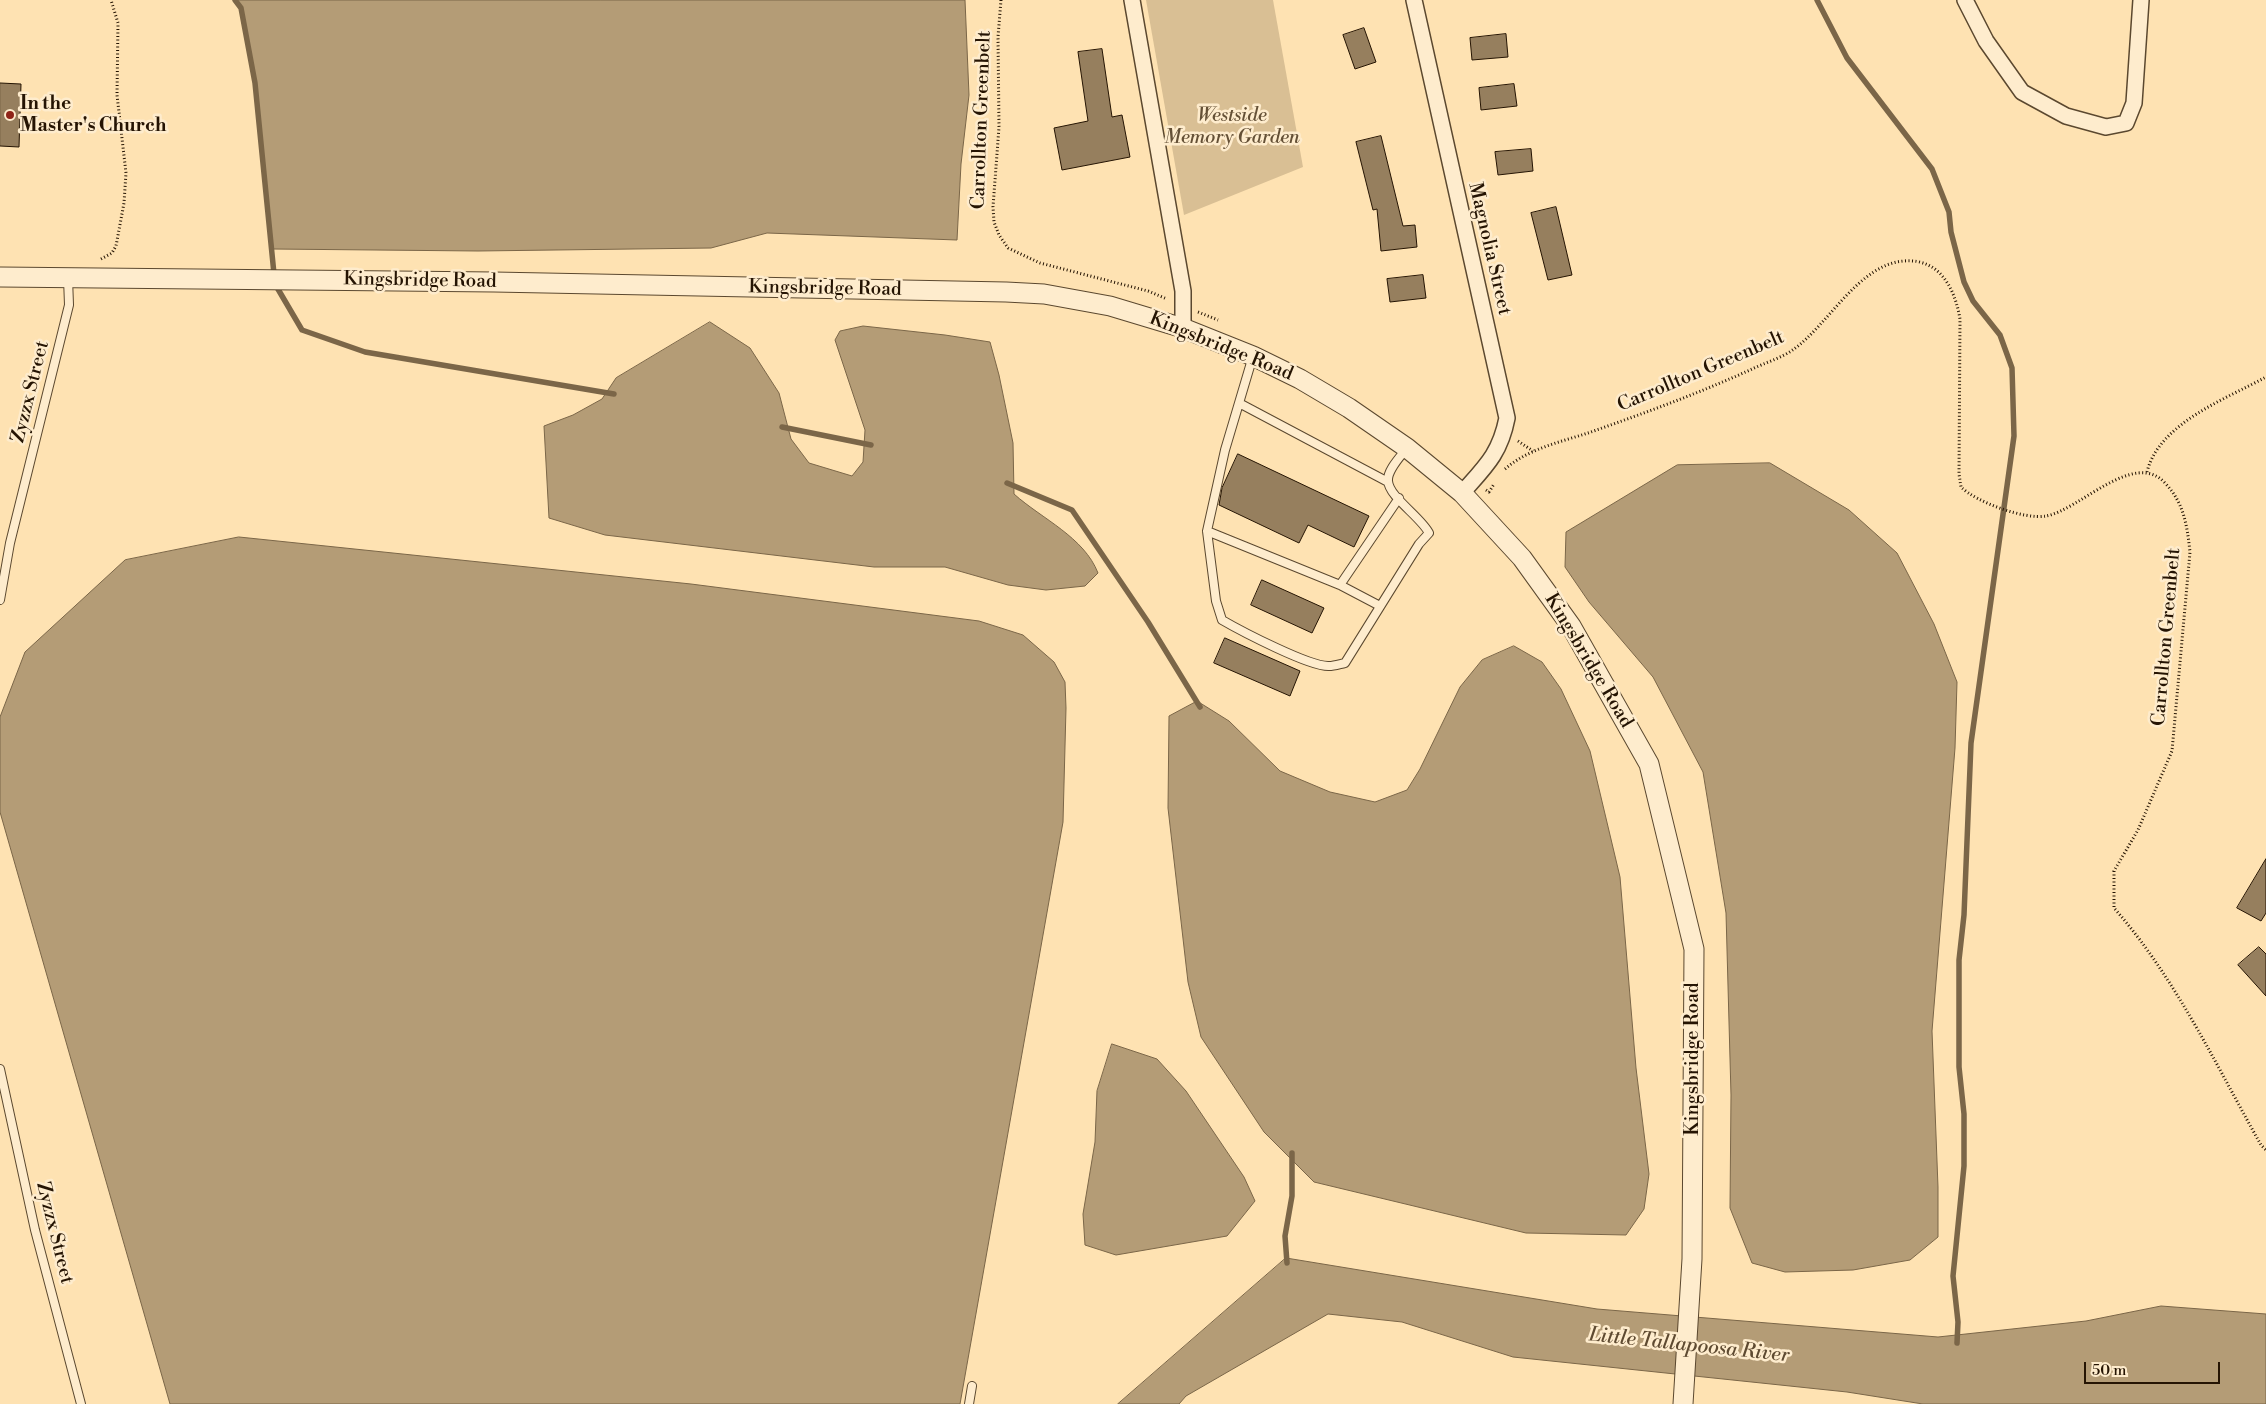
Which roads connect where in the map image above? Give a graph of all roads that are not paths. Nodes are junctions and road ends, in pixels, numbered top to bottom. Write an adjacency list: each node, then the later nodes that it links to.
1 (1132, 0): 7 (street)
2 (1414, 0): 12 (street, Magnolia Street)
3 (1965, 0): 4 (street)
4 (2141, 0)
5 (0, 277): 6 (street, Kingsbridge Road)
6 (68, 278): 7 (street, Kingsbridge Road); 16 (lane, Zyzzx Street)
7 (1183, 328): 8 (street, Kingsbridge Road)
8 (1253, 356): 9 (lane); 10 (street, Kingsbridge Road)
9 (1239, 403): 11 (lane); 14 (lane)
10 (1407, 448): 11 (lane); 12 (street, Kingsbridge Road)
11 (1388, 482): 13 (lane)
12 (1462, 493): 22 (street, Kingsbridge Road)
13 (1398, 498): 15 (lane); 17 (lane)
14 (1207, 531): 15 (lane); 17 (lane)
15 (1340, 585): 17 (lane)
16 (0, 600)
17 (1380, 606)
18 (0, 1069): 20 (lane, Zyzzx Street)
19 (972, 1386): 21 (lane)
20 (81, 1404)
21 (969, 1404)
22 (1683, 1404)

